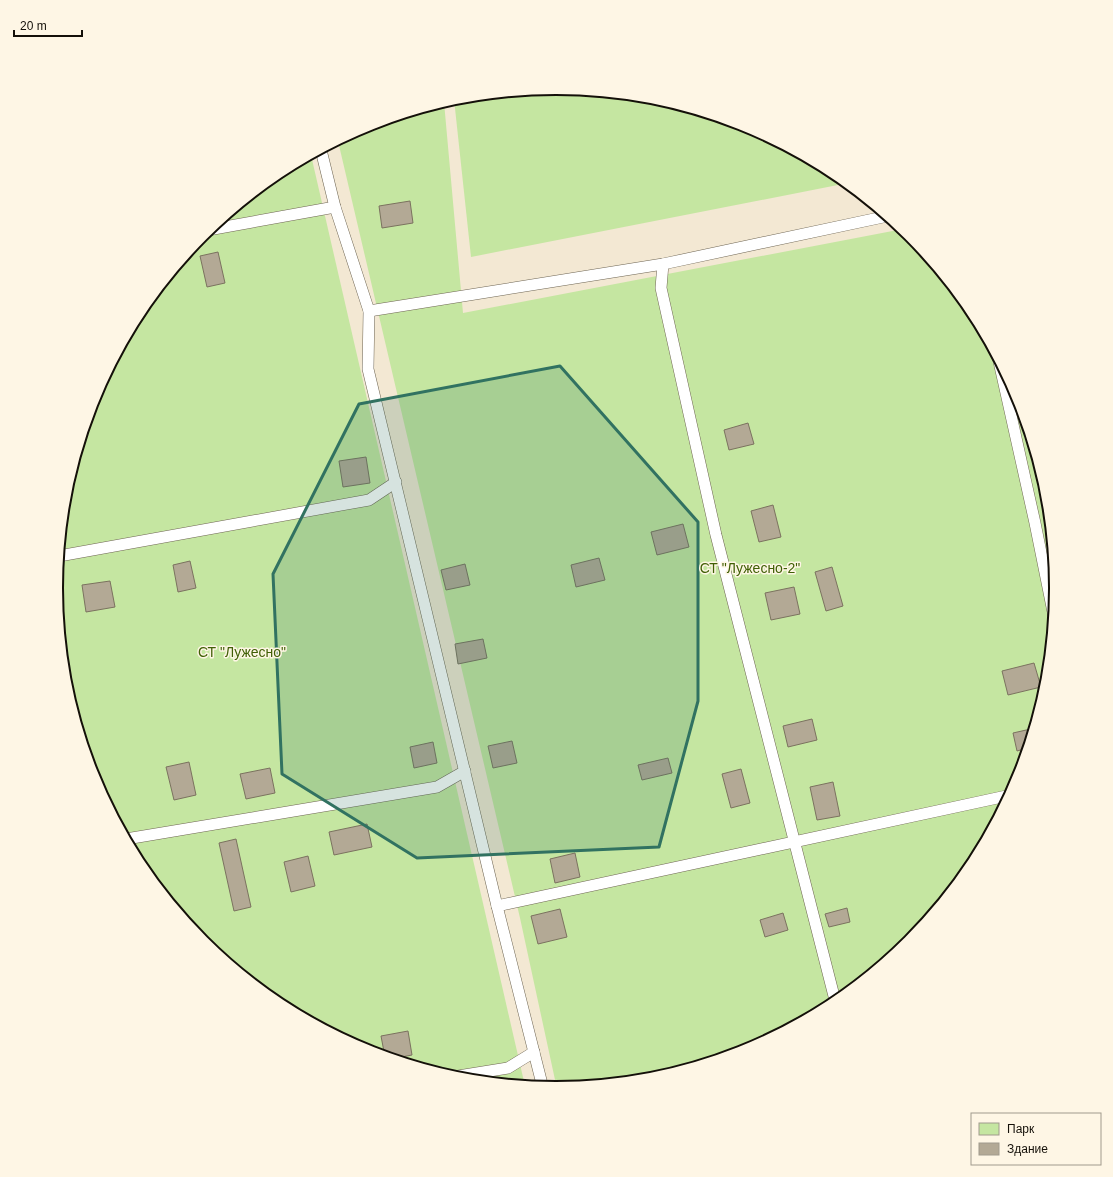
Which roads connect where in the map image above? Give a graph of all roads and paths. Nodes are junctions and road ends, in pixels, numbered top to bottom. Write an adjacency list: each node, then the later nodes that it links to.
1 (322, 155): 2 (lane)
2 (335, 207): 4 (lane); 6 (lane)
3 (882, 217): 5 (lane)
4 (220, 228)
5 (663, 264): 6 (lane); 14 (lane)
6 (369, 311): 8 (lane)
7 (1003, 379): 10 (lane)
8 (396, 482): 9 (lane); 11 (lane)
9 (64, 555)
10 (1050, 596)
11 (465, 771): 13 (lane); 15 (lane)
12 (1003, 797): 14 (lane)
13 (131, 838)
14 (796, 842): 15 (lane); 16 (lane)
15 (497, 906): 17 (lane)
16 (834, 997)
17 (534, 1052): 18 (lane); 19 (lane)
18 (469, 1074)
19 (541, 1082)

